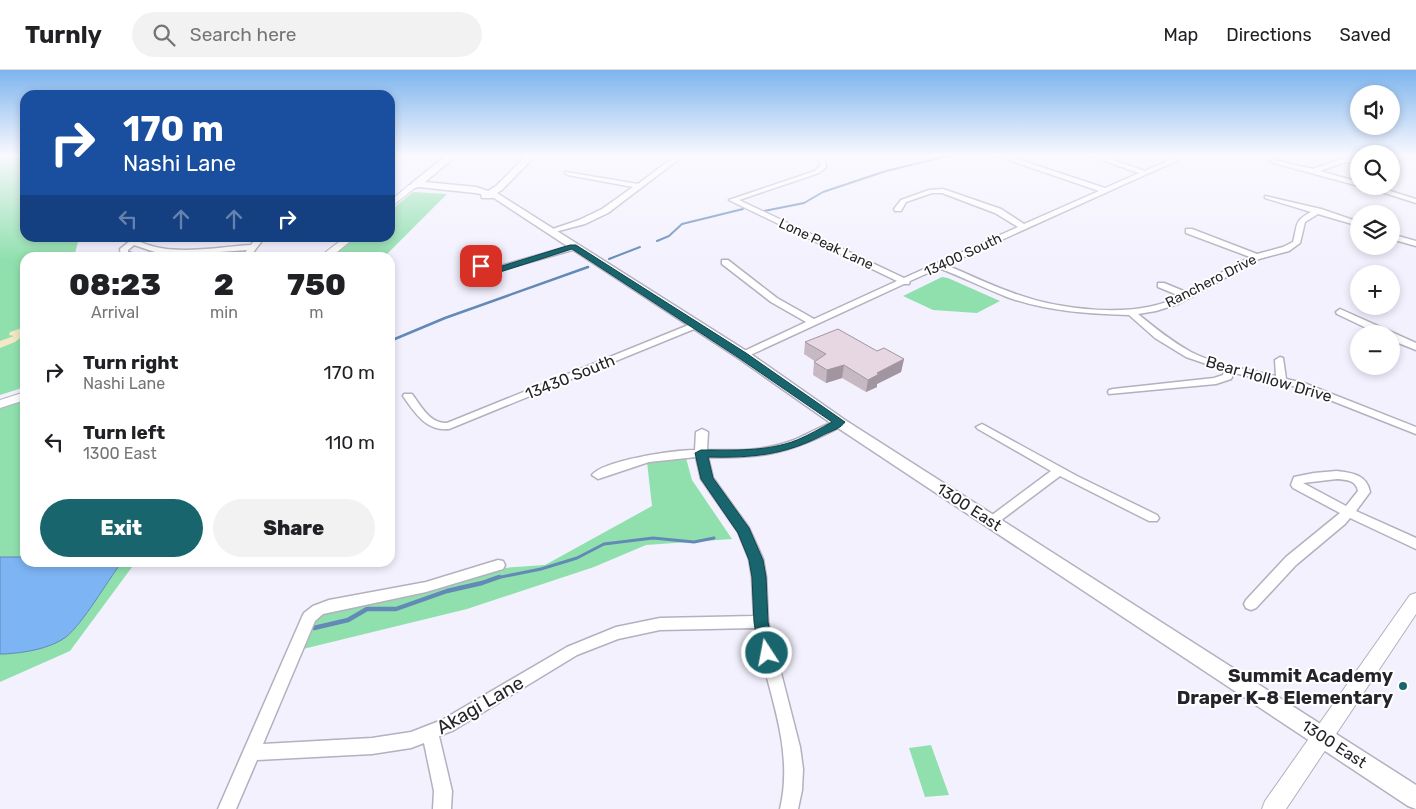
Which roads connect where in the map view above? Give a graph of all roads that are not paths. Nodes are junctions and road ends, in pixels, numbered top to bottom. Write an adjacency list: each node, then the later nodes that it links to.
1 (405, 190): 13 (street)
2 (407, 190): 14 (street)
3 (443, 190): 11 (main road, 1300 East)
4 (475, 190): 9 (main road, 1300 East)
5 (495, 190): 9 (main road)
6 (633, 190): 21 (street)
7 (762, 190): 40 (street, Lone Peak Lane)
8 (1106, 191): 20 (street, 13400 South)
9 (492, 193): 11 (main road); 18 (main road, 1300 East)
10 (1396, 195): 15 (street)
11 (480, 196): 18 (main road, 1300 East)
12 (1267, 197): 17 (street)
13 (395, 198)
14 (395, 201)
15 (1416, 201)
16 (898, 208): 20 (street)
17 (1318, 211): 19 (street); 36 (street, Ranchero Drive)
18 (524, 214): 21 (main road, 1300 East)
19 (1350, 221)
20 (1024, 227): 39 (street, 13400 South)
21 (551, 231): 30 (main road, 1300 East)
22 (1189, 231): 36 (street)
23 (1400, 239): 28 (street)
24 (132, 242): 32 (street)
25 (137, 242): 31 (street)
26 (256, 242): 29 (street)
27 (343, 242): 35 (street)
28 (1416, 244)
29 (253, 246): 31 (street); 34 (street)
30 (573, 247): 37 (street); 47 (main road, 1300 East)
31 (167, 251): 33 (street)
32 (124, 252)
33 (163, 252)
34 (249, 252)
35 (330, 252)
36 (1256, 257): 42 (street, Ranchero Drive)
37 (478, 262)
38 (725, 262): 45 (street)
39 (940, 265): 40 (street, 13400 South); 43 (street, Ranchero Drive)
40 (906, 282): 45 (street, 13400 South)
41 (1160, 285): 42 (street)
42 (1186, 295): 43 (street, Ranchero Drive)
43 (1131, 312): 52 (street, Bear Hollow Drive)
44 (1340, 312): 46 (street)
45 (814, 323): 50 (street, 13400 South)
46 (1368, 325)
47 (696, 326): 50 (main road, 1300 East); 55 (street, 13430 South)
48 (1400, 340): 49 (street)
49 (1416, 347)
50 (743, 356): 58 (main road, 1300 East)
51 (1280, 360): 53 (street)
52 (1230, 370): 53 (street, Bear Hollow Drive); 54 (street)
53 (1280, 379): 60 (street, Bear Hollow Drive)
54 (1113, 392)
55 (408, 396)
56 (20, 398): 57 (street)
57 (0, 404)
58 (840, 422): 62 (street); 67 (main road, 1300 East)
59 (982, 427): 63 (street)
60 (1416, 431)
61 (702, 432): 62 (street)
62 (701, 453): 64 (street); 72 (street)
63 (1059, 472): 66 (street); 67 (street)
64 (598, 475)
65 (1349, 511): 65 (street); 68 (street); 71 (street)
66 (1153, 518)
67 (992, 522): 74 (main road, 1300 East)
68 (1416, 544)
69 (498, 565): 75 (street)
70 (1416, 600): 74 (street)
71 (1251, 604)
72 (761, 622): 73 (street, Akagi Lane); 79 (street)
73 (430, 733): 75 (street, Akagi Lane); 78 (street)
74 (1323, 737): 76 (main road, 1300 East); 80 (street)
75 (251, 752): 77 (street)
76 (1416, 798)
77 (227, 809)
78 (442, 809)
79 (789, 809)
80 (1273, 809)

